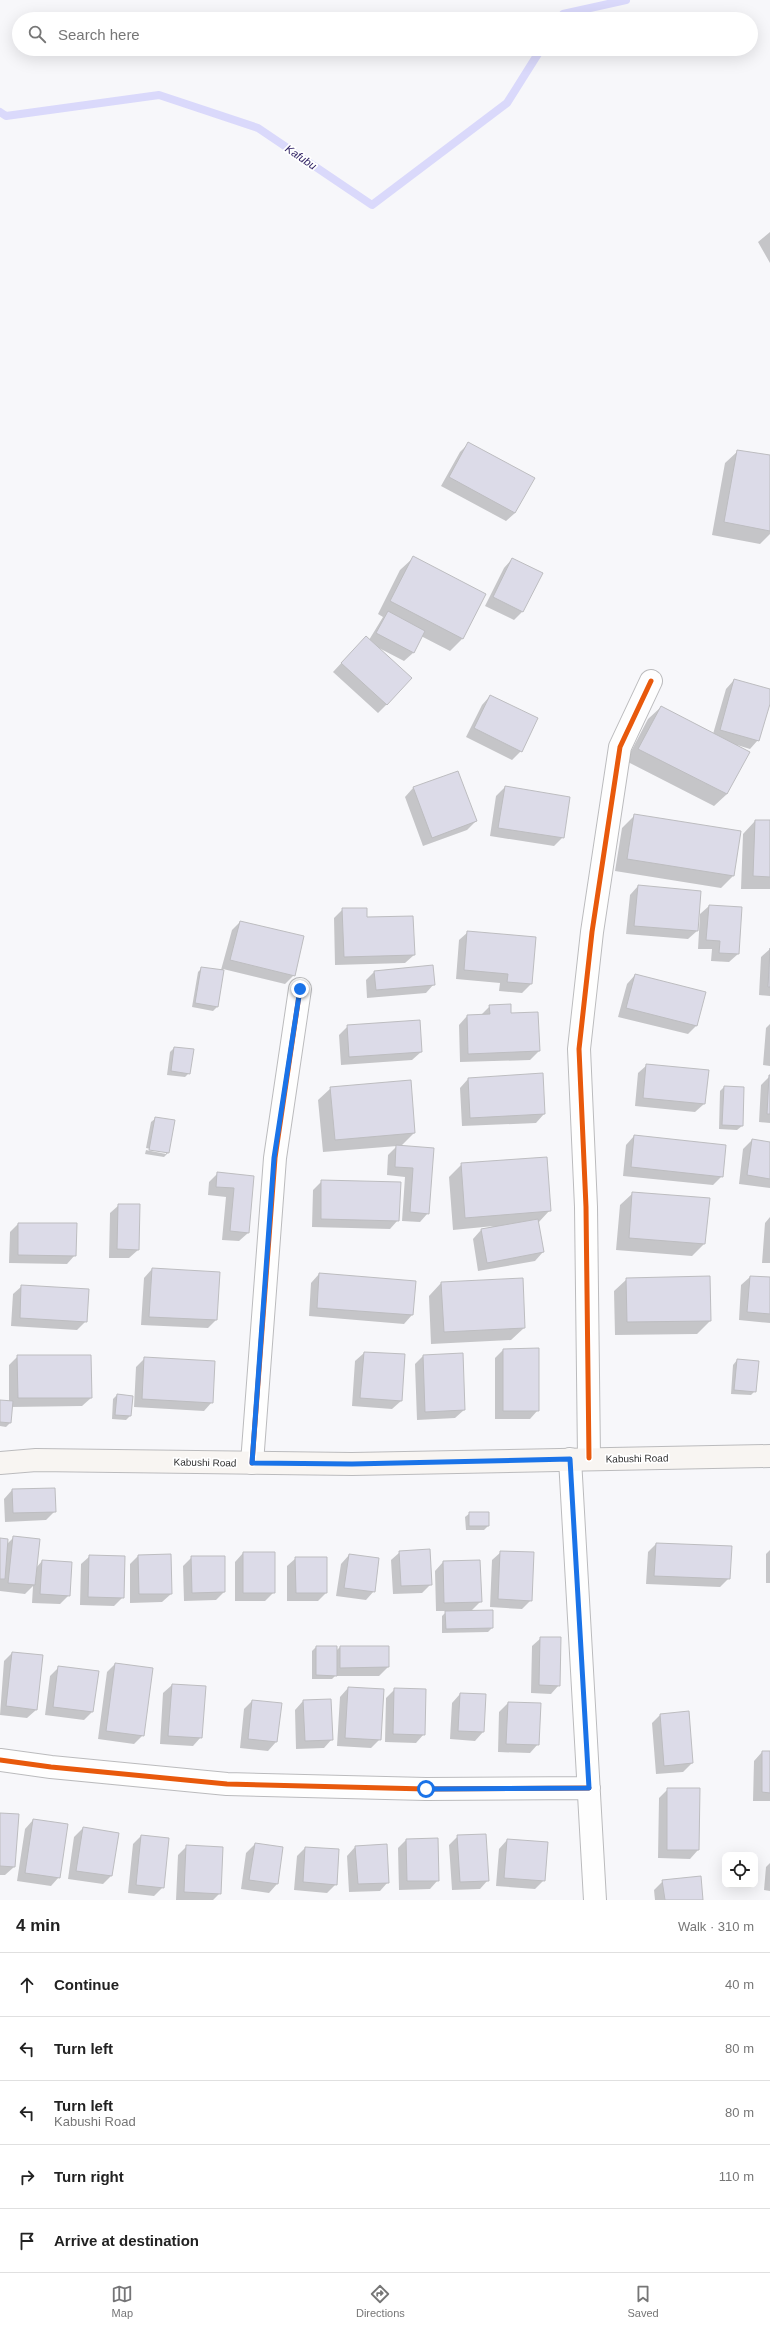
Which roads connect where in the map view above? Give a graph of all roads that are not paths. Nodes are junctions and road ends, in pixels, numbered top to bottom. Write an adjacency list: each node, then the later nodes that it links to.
1 (651, 681): 4 (street)
2 (300, 989): 5 (street)
3 (770, 1456): 4 (main road, Kabushi Road)
4 (579, 1459): 5 (main road, Kabushi Road); 8 (street)
5 (252, 1463): 6 (main road, Kabushi Road)
6 (0, 1464)
7 (0, 1760): 8 (street)
8 (589, 1788): 9 (street)
9 (595, 1900)

